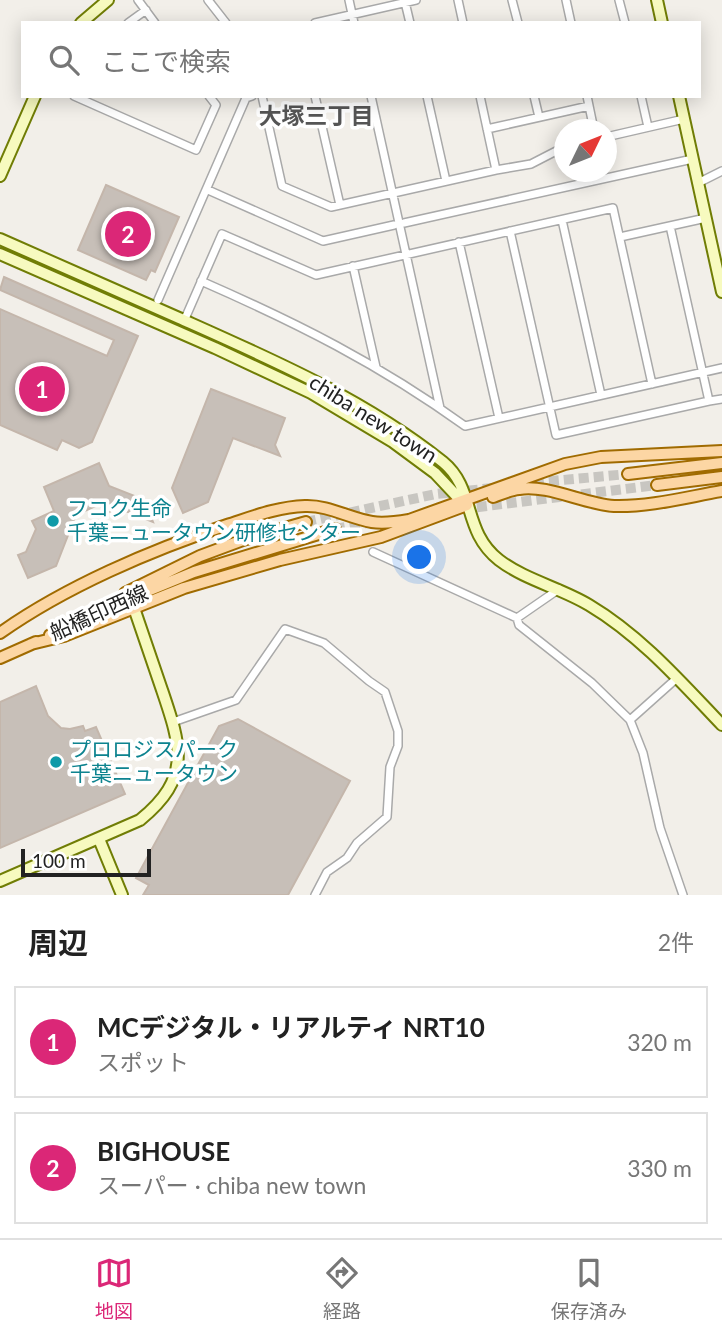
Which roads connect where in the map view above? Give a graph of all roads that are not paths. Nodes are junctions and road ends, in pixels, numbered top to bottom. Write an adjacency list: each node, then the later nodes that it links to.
1 (108, 0): 14 (street)
2 (138, 0): 12 (street)
3 (208, 0): 17 (street)
4 (349, 0): 13 (street)
5 (416, 0): 11 (street)
6 (458, 0): 20 (street)
7 (512, 0): 21 (street)
8 (566, 0): 22 (street)
9 (620, 0): 23 (street)
10 (657, 0): 24 (street)
11 (405, 2): 13 (street); 19 (street)
12 (146, 10): 15 (street); 16 (street)
13 (353, 19): 18 (street)
14 (83, 21)
15 (131, 21)
16 (154, 21)
17 (224, 21)
18 (334, 21)
19 (410, 21)
20 (463, 21)
21 (517, 21)
22 (571, 21)
23 (625, 21)
24 (662, 21)
25 (34, 98): 49 (street)
26 (79, 98): 27 (street)
27 (211, 98)
28 (247, 98): 52 (street)
29 (262, 98): 54 (street)
30 (315, 98): 54 (street)
31 (371, 98): 53 (street)
32 (426, 98): 50 (street)
33 (480, 98): 43 (street)
34 (534, 98): 39 (street)
35 (587, 98): 38 (street)
36 (641, 98): 42 (street)
37 (679, 98): 41 (street)
38 (589, 106): 39 (street); 40 (street)
39 (539, 117): 43 (street)
40 (592, 119)
41 (684, 119): 42 (street); 51 (street)
42 (648, 127): 44 (street)
43 (487, 129): 47 (street)
44 (617, 135)
45 (554, 152): 47 (street)
46 (688, 160): 57 (street)
47 (496, 170): 50 (street)
48 (722, 171): 51 (street)
49 (0, 176)
50 (446, 181): 53 (street)
51 (698, 183): 55 (street)
52 (208, 190): 58 (street); 69 (street)
53 (392, 193): 54 (street); 65 (street)
54 (340, 205)
55 (706, 218): 59 (street); 68 (street)
56 (562, 220): 60 (street); 61 (street); 76 (street)
57 (404, 223)
58 (394, 225)
59 (670, 226): 61 (street); 74 (street)
60 (510, 231): 63 (street); 79 (street)
61 (620, 237): 75 (street)
62 (0, 239): 70 (street, chiba new town)
63 (459, 243): 65 (street); 81 (street)
64 (0, 254): 71 (street, chiba new town)
65 (406, 254): 66 (street); 80 (street)
66 (354, 266): 67 (street); 72 (street)
67 (201, 281): 70 (street); 72 (street)
68 (722, 292)
69 (158, 300)
70 (182, 320): 71 (street); 88 (street, chiba new town)
71 (174, 330): 88 (street, chiba new town)
72 (376, 368): 80 (street)
73 (722, 368): 74 (street)
74 (702, 372): 75 (street); 78 (street)
75 (652, 384): 76 (street)
76 (601, 395): 79 (street)
77 (722, 399): 78 (street)
78 (709, 401): 79 (street)
79 (550, 407): 81 (street)
80 (440, 408): 81 (street)
81 (499, 418)
82 (722, 451): 88 (main road)
83 (722, 463): 84 (main road)
84 (628, 474)
85 (722, 477): 86 (main road)
86 (657, 485)
87 (722, 491): 88 (main road)
88 (464, 502): 92 (street); 93 (main road); 95 (main road)
89 (306, 522): 96 (main road, 船橋印西線)
90 (335, 529): 96 (main road, 船橋印西線)
91 (373, 552): 94 (street)
92 (559, 589): 94 (street); 98 (street)
93 (134, 608): 96 (main road); 100 (street)
94 (517, 618): 99 (street)
95 (0, 633)
96 (31, 644): 97 (main road)
97 (0, 658)
98 (677, 678): 99 (street); 101 (street)
99 (630, 720): 106 (street)
100 (173, 722): 102 (street); 105 (street)
101 (722, 725)
102 (99, 839): 103 (street); 104 (street)
103 (0, 881)
104 (122, 895)
105 (315, 895)
106 (683, 895)

